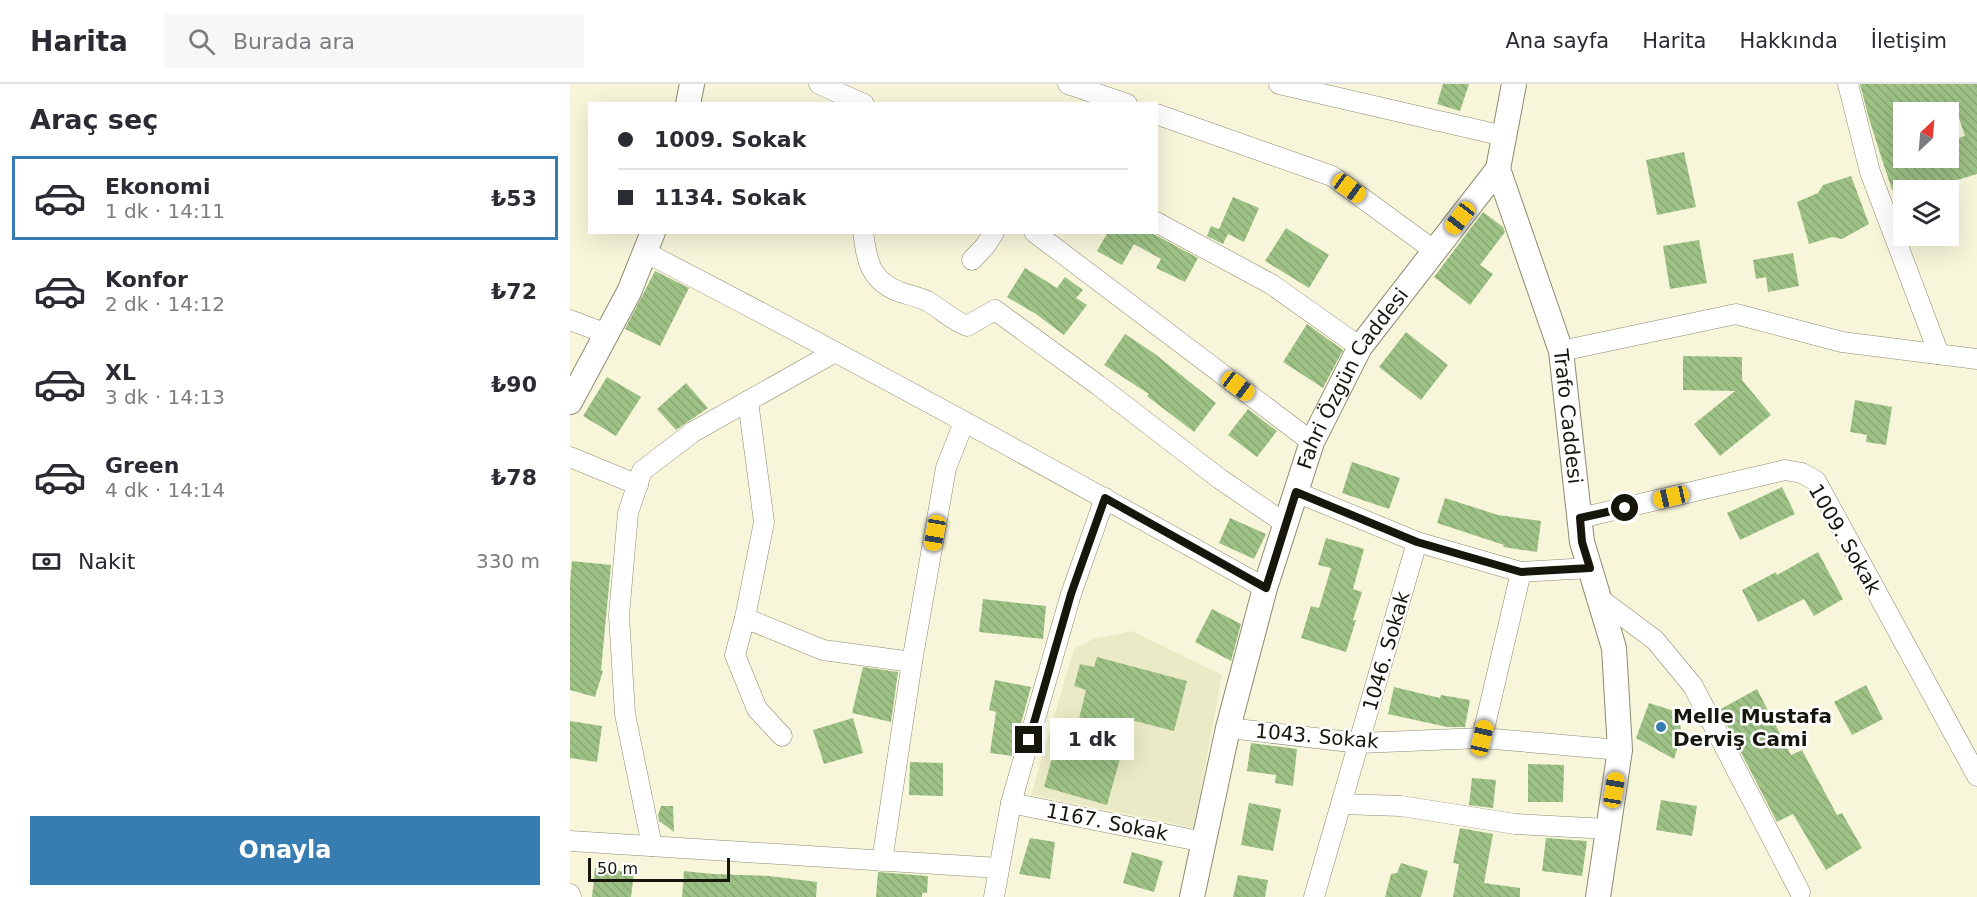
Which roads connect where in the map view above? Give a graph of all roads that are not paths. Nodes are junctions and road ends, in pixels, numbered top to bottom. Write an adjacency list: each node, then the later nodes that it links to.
1 (692, 84): 9 (street)
2 (819, 84): 10 (street)
3 (1279, 84): 7 (street)
4 (1515, 84): 13 (street, Trafo Caddesi)
5 (1848, 84): 27 (street)
6 (1112, 90): 8 (street); 11 (street)
7 (1344, 91): 13 (street)
8 (1070, 92)
9 (688, 102)
10 (860, 102)
11 (1125, 102)
12 (1158, 115): 20 (street)
13 (1504, 136): 14 (street, Trafo Caddesi)
14 (1498, 169): 20 (street, Fahri Özgün Caddesi); 25 (street, Trafo Caddesi)
15 (1158, 223): 24 (street)
16 (863, 234): 38 (street)
17 (993, 234): 21 (street)
18 (1037, 234): 32 (street)
19 (649, 242): 23 (street); 26 (street)
20 (1435, 250): 24 (street, Fahri Özgün Caddesi)
21 (972, 260)
22 (570, 320): 23 (street)
23 (607, 334): 30 (street)
24 (1360, 347): 32 (street, Fahri Özgün Caddesi)
25 (1562, 351): 27 (street); 37 (street, Trafo Caddesi)
26 (835, 352): 29 (street); 31 (street)
27 (1939, 354): 28 (street)
28 (1977, 359)
29 (748, 401): 34 (street); 44 (street)
30 (570, 402)
31 (964, 422): 36 (street); 45 (street)
32 (1312, 442): 35 (street, Fahri Özgün Caddesi)
33 (570, 458): 34 (street)
34 (638, 485): 58 (street)
35 (1296, 492): 38 (street, Fahri Özgün Caddesi); 39 (street)
36 (1105, 498): 42 (street); 53 (street)
37 (1580, 518): 40 (street, Trafo Caddesi); 50 (street, 1009. Sokak)
38 (1286, 524): 42 (street, Fahri Özgün Caddesi)
39 (1417, 542): 41 (street); 49 (street, 1046. Sokak)
40 (1590, 568): 41 (street); 43 (street, Trafo Caddesi)
41 (1521, 572): 48 (street)
42 (1266, 588): 46 (street, Fahri Özgün Caddesi)
43 (1600, 599): 51 (street, Trafo Caddesi); 61 (street)
44 (745, 618): 45 (street); 47 (street)
45 (912, 662): 59 (street)
46 (1228, 728): 49 (street, 1043. Sokak); 57 (street, Fahri Özgün Caddesi)
47 (782, 736)
48 (1482, 738): 49 (street, 1043. Sokak); 51 (street, 1043. Sokak)
49 (1359, 743): 54 (street, 1046. Sokak)
50 (1970, 746): 52 (street, 1009. Sokak)
51 (1620, 750): 55 (street, Trafo Caddesi)
52 (1977, 776)
53 (1011, 803): 57 (street, 1167. Sokak); 60 (street)
54 (1341, 804): 55 (street); 64 (street, 1046. Sokak)
55 (1608, 830): 65 (street, Trafo Caddesi)
56 (570, 841): 58 (street)
57 (1204, 842): 63 (street, Fahri Özgün Caddesi)
58 (652, 846): 59 (street)
59 (882, 861): 60 (street)
60 (999, 868): 62 (street)
61 (1800, 892)
62 (994, 897)
63 (1192, 897)
64 (1314, 897)
65 (1598, 897)

